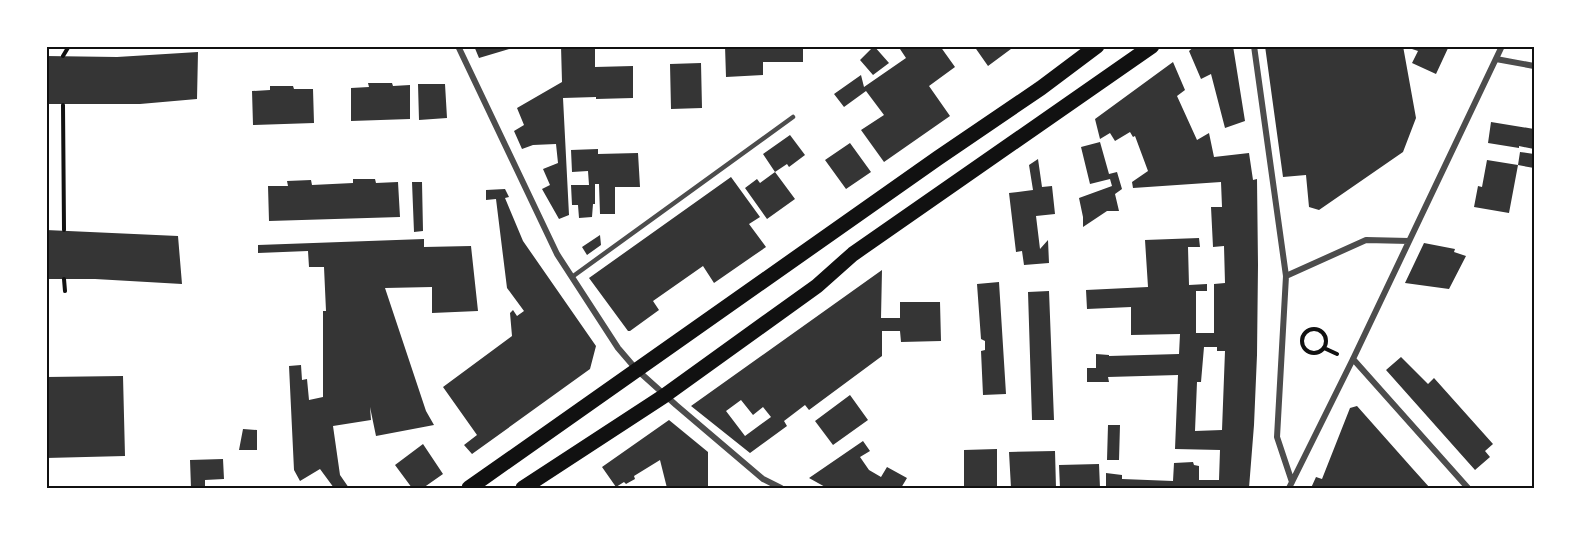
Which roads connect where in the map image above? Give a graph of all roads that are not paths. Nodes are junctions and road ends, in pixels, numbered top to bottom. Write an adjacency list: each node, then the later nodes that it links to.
1 (458, 46): 11 (street)
2 (1097, 46): 13 (main road)
3 (1152, 46): 14 (main road)
4 (1254, 46): 10 (street)
5 (1502, 46): 6 (street)
6 (1496, 59): 7 (street); 9 (street)
7 (1534, 66)
8 (793, 117): 11 (lane)
9 (1409, 241): 10 (street); 12 (street)
10 (1286, 276): 15 (street)
11 (572, 277): 13 (street)
12 (1353, 359): 15 (street); 19 (street)
13 (636, 369): 14 (street); 16 (main road)
14 (664, 396): 17 (main road); 18 (street)
15 (1291, 485)
16 (469, 489)
17 (523, 489)
18 (781, 489)
19 (1468, 489)

